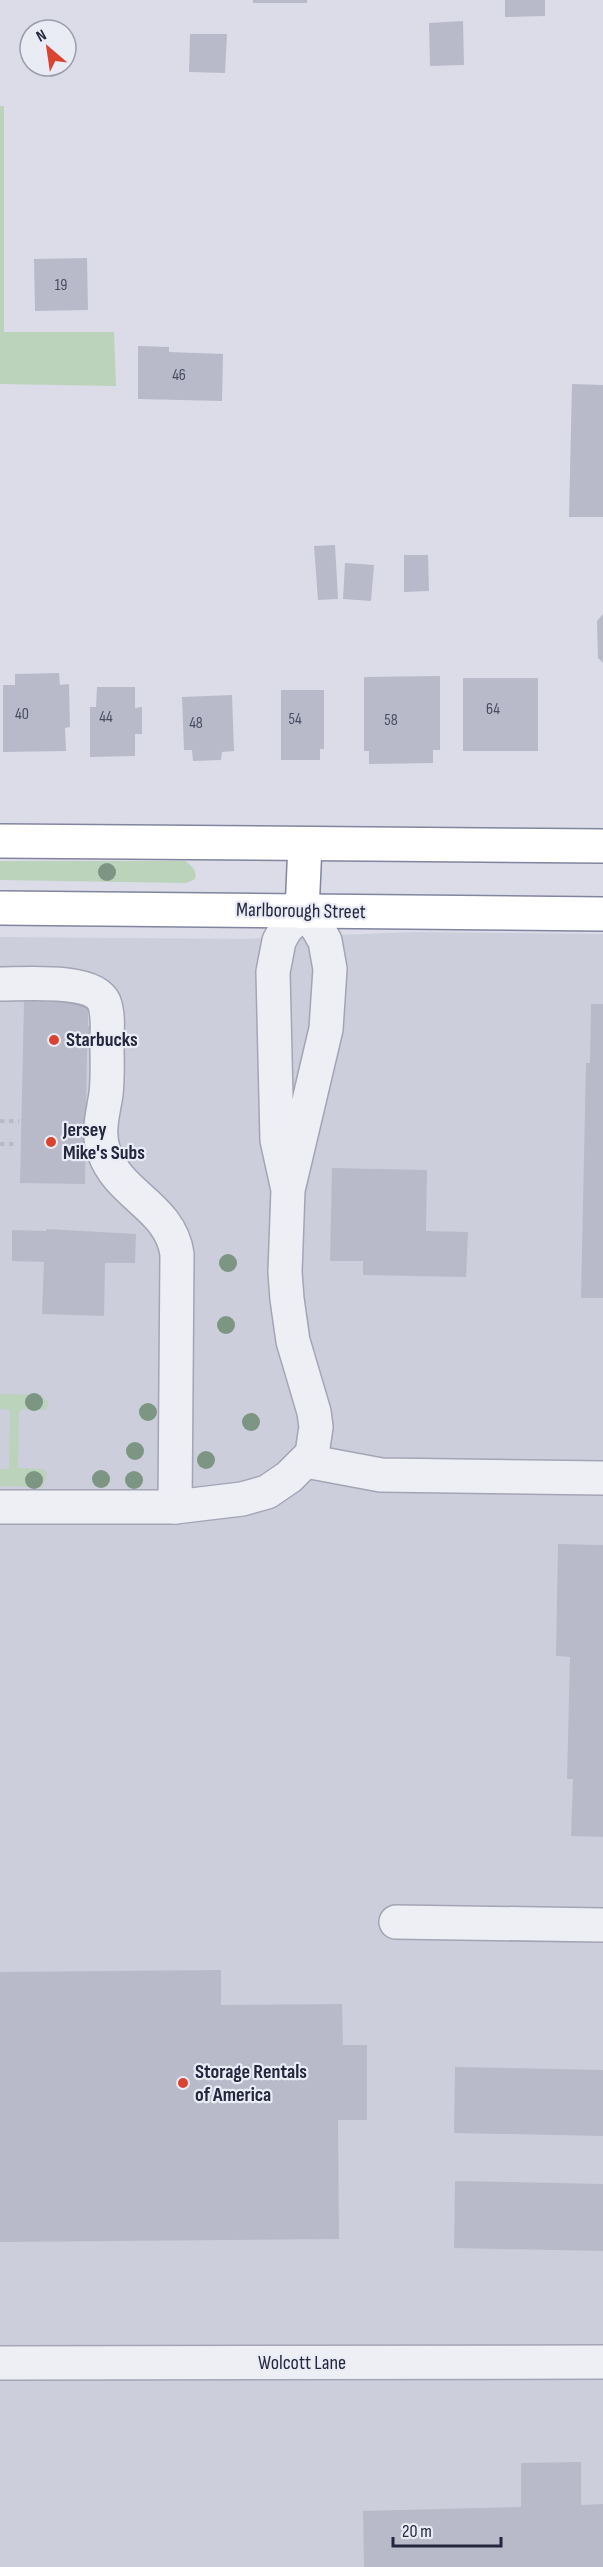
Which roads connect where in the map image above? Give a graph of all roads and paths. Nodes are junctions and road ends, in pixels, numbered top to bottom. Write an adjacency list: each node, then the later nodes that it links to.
1 (0, 841): 2 (highway)
2 (305, 844): 3 (highway); 5 (highway)
3 (603, 846)
4 (0, 909): 5 (highway, Marlborough Street)
5 (302, 912): 6 (highway, Marlborough Street); 12 (street); 12 (street)
6 (603, 914)
7 (0, 984): 16 (street)
8 (0, 1121): 9 (path)
9 (19, 1121)
10 (0, 1144): 11 (path)
11 (18, 1144)
12 (288, 1190): 13 (street)
13 (306, 1461): 14 (street); 16 (street)
14 (603, 1478)
15 (0, 1506): 16 (street)
16 (175, 1507)
17 (396, 1922): 18 (street)
18 (603, 1925)
19 (603, 2362): 20 (street, Wolcott Lane)
20 (0, 2363)

